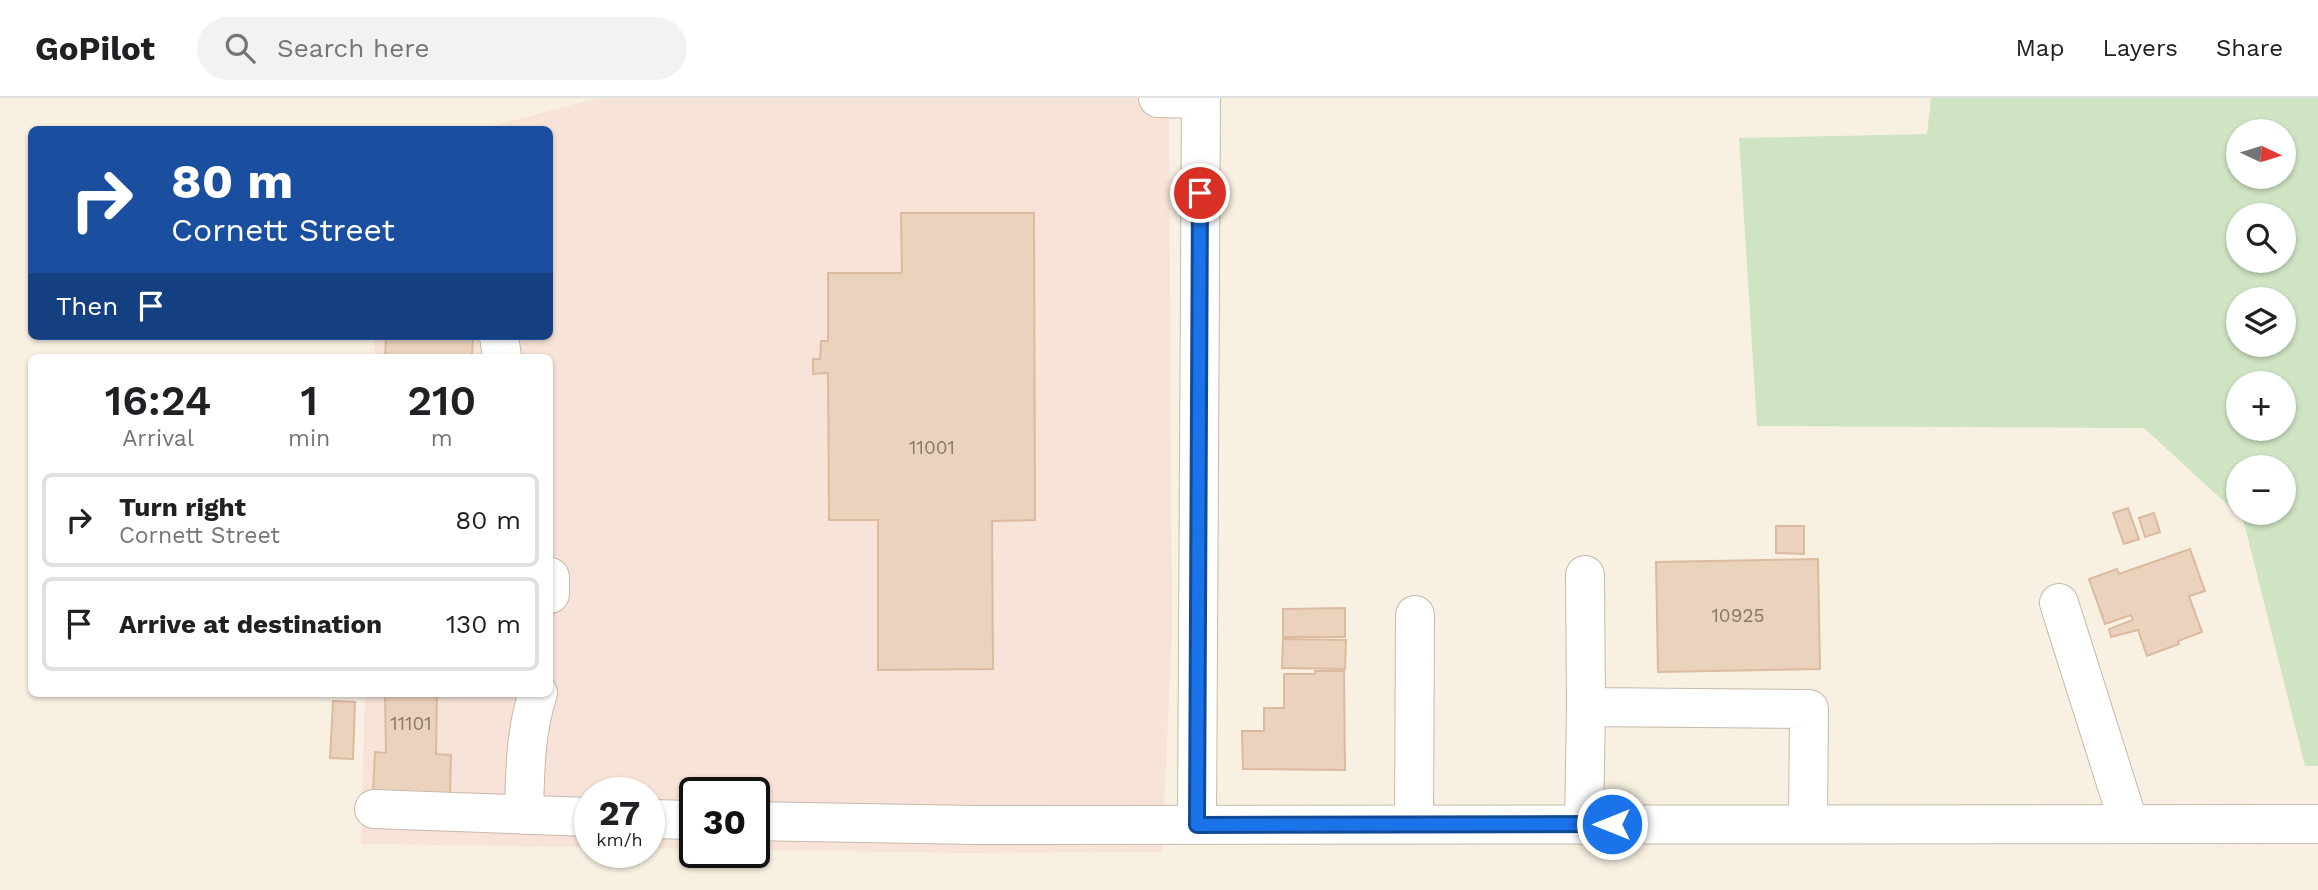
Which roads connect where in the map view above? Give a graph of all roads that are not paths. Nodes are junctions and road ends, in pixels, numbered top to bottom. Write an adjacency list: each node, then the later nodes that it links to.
1 (1158, 98): 2 (street)
2 (1201, 98): 15 (street)
3 (1585, 575): 7 (street)
4 (2059, 603): 13 (street)
5 (1415, 615): 16 (street)
6 (537, 697): 9 (street)
7 (1586, 707): 12 (street); 17 (street)
8 (374, 809): 9 (street)
9 (524, 815): 10 (street)
10 (574, 817)
11 (770, 821): 15 (street)
12 (1808, 824): 13 (street); 17 (street)
13 (2129, 824): 14 (street)
14 (2318, 824)
15 (1197, 825): 16 (street)
16 (1414, 825): 17 (street)
17 (1584, 825)

